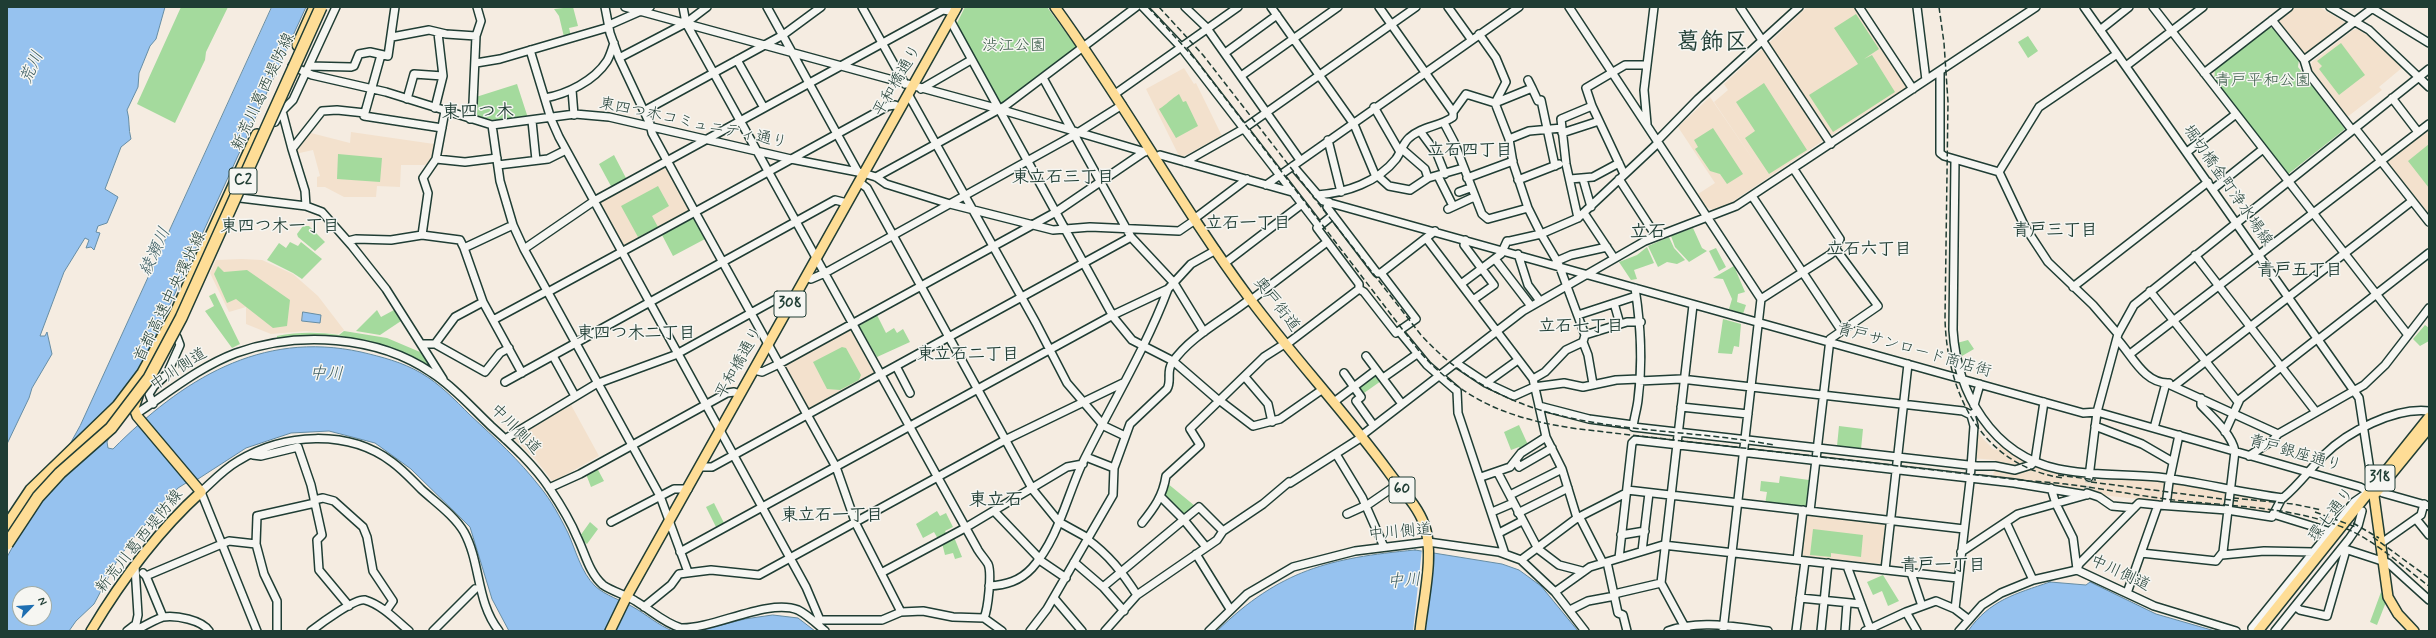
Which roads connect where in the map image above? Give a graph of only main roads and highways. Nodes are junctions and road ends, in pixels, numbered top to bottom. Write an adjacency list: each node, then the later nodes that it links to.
1 (315, 7): 8 (highway, 首都高速中央環状線 / C2)
2 (321, 7): 10 (highway, 首都高速中央環状線 / C2, bridge); 11 (main road, 新荒川葛西堤防線)
3 (1055, 7): 13 (main road, 奥戸街道 / 60)
4 (954, 13): 12 (main road, 平和橋通り / 308)
5 (2429, 417): 7 (main road, 環七通り / 318)
6 (2429, 428): 7 (main road, 環七通り / 318)
7 (2374, 492): 9 (main road, 環七通り / 318); 9 (main road, 環七通り / 318); 16 (main road)
8 (7, 526)
9 (2338, 542): 14 (main road, 環七通り / 318); 15 (main road, 環七通り / 318)
10 (7, 544)
11 (91, 631)
12 (610, 631)
13 (1420, 631)
14 (2258, 631)
15 (2265, 631)
16 (2414, 631)

